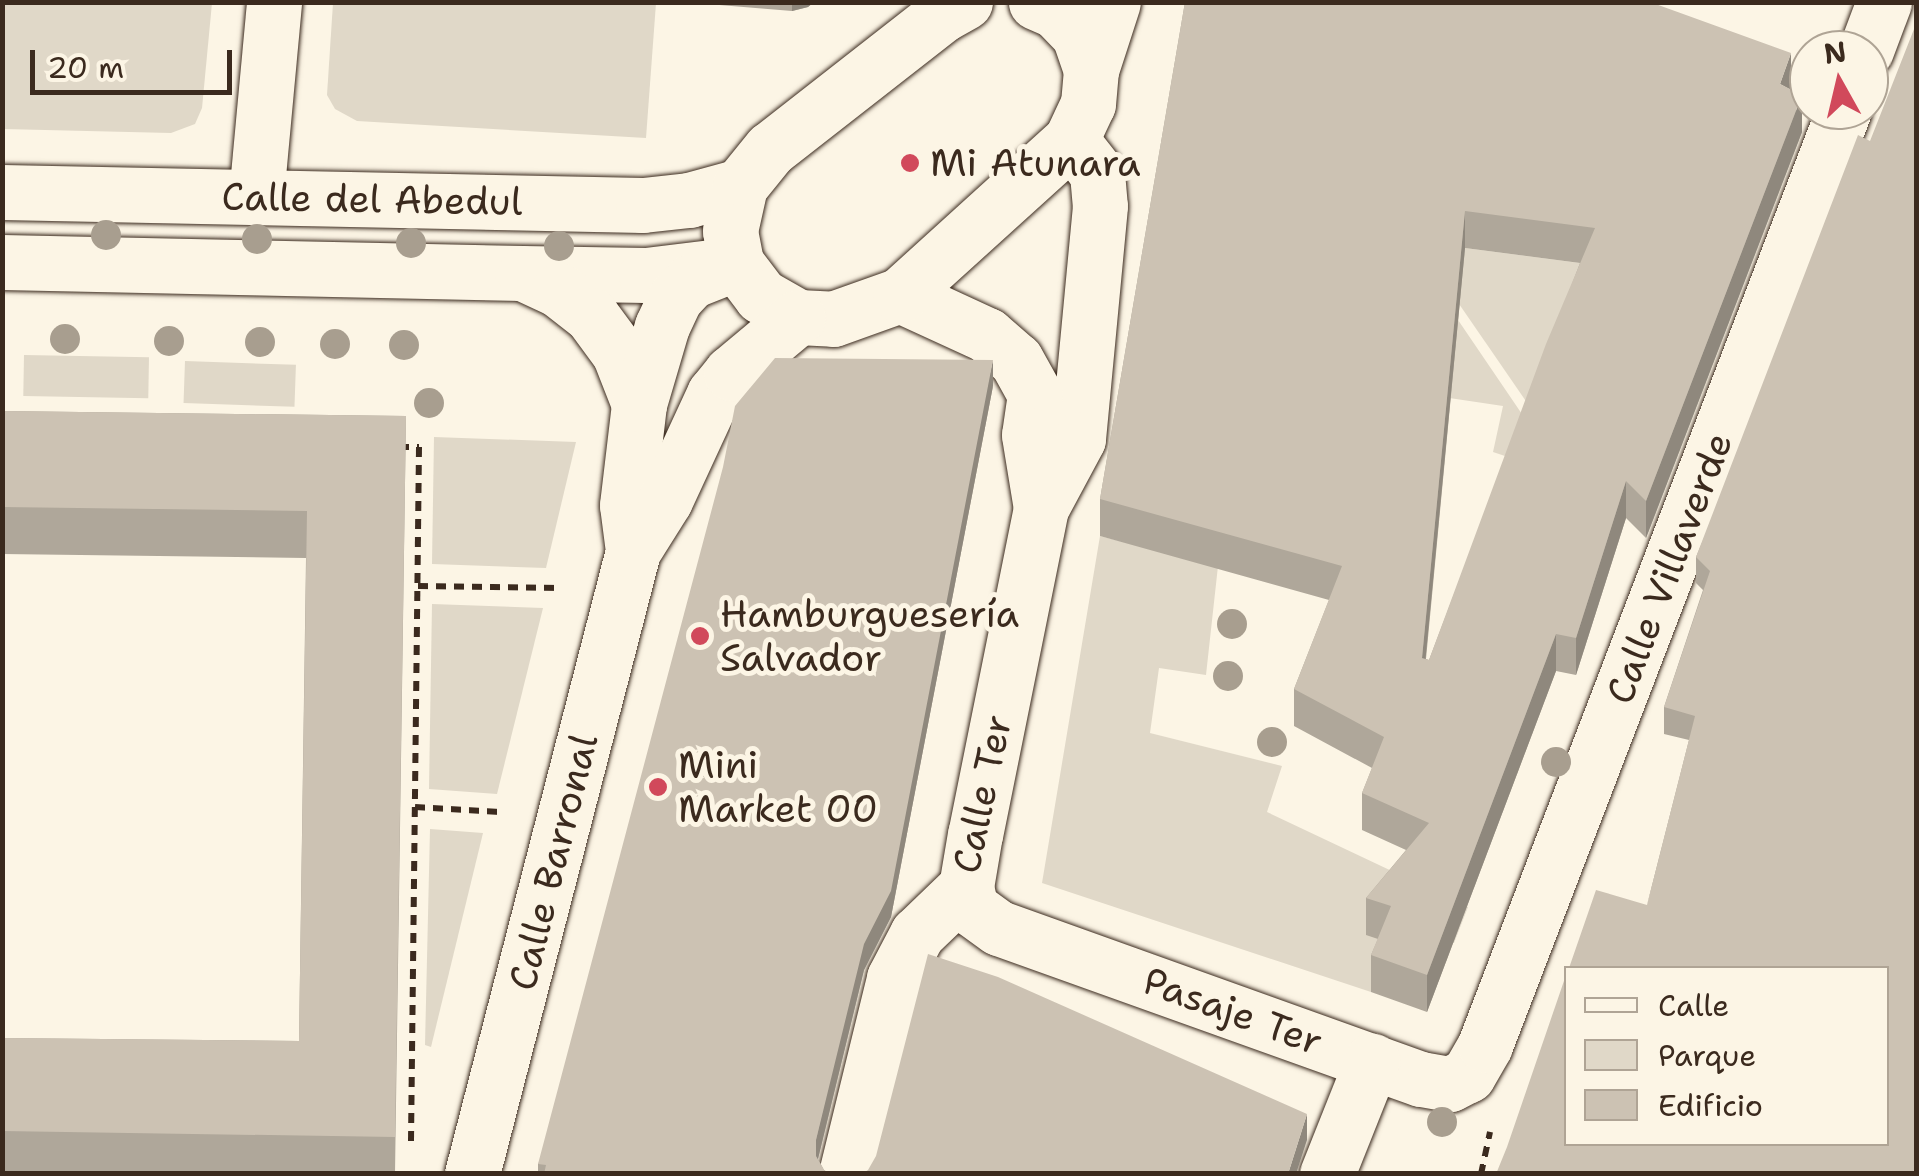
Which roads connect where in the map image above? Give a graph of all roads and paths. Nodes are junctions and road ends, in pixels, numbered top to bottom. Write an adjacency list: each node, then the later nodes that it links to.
1 (274, 2): 12 (street)
2 (965, 2): 10 (street)
3 (1036, 2): 7 (street)
4 (1113, 2): 7 (street)
5 (1884, 2): 6 (street)
6 (1874, 30)
7 (1091, 70): 9 (street)
8 (1836, 130): 30 (street, Calle Villaverde)
9 (1071, 140): 16 (street); 20 (street, Calle Ter)
10 (740, 186): 12 (street, Calle del Abedul); 14 (street)
11 (2, 192): 12 (street, Calle del Abedul)
12 (256, 197)
13 (2, 262): 15 (street, Calle del Abedul)
14 (736, 263): 15 (street, Calle del Abedul); 17 (street); 18 (street, Calle Barronal)
15 (522, 273): 18 (street)
16 (900, 295): 17 (street); 20 (street, Calle Ter)
17 (798, 317): 21 (street, Calle Barronal)
18 (639, 404): 21 (street, Calle Barronal)
19 (380, 446): 22 (path)
20 (1042, 508): 29 (street, Calle Ter)
21 (633, 551): 23 (path); 33 (street, Calle Barronal)
22 (418, 586): 23 (path); 26 (path)
23 (563, 588): 24 (path)
24 (558, 606)
25 (504, 796): 27 (path)
26 (414, 807): 27 (path); 32 (path)
27 (500, 812): 28 (path)
28 (495, 831)
29 (966, 887): 31 (street, Pasaje Ter); 34 (street, Calle Ter)
30 (1493, 1026): 31 (street, Pasaje Ter)
31 (1372, 1061): 35 (street)
32 (421, 1117)
33 (472, 1174)
34 (846, 1174)
35 (1327, 1174)

